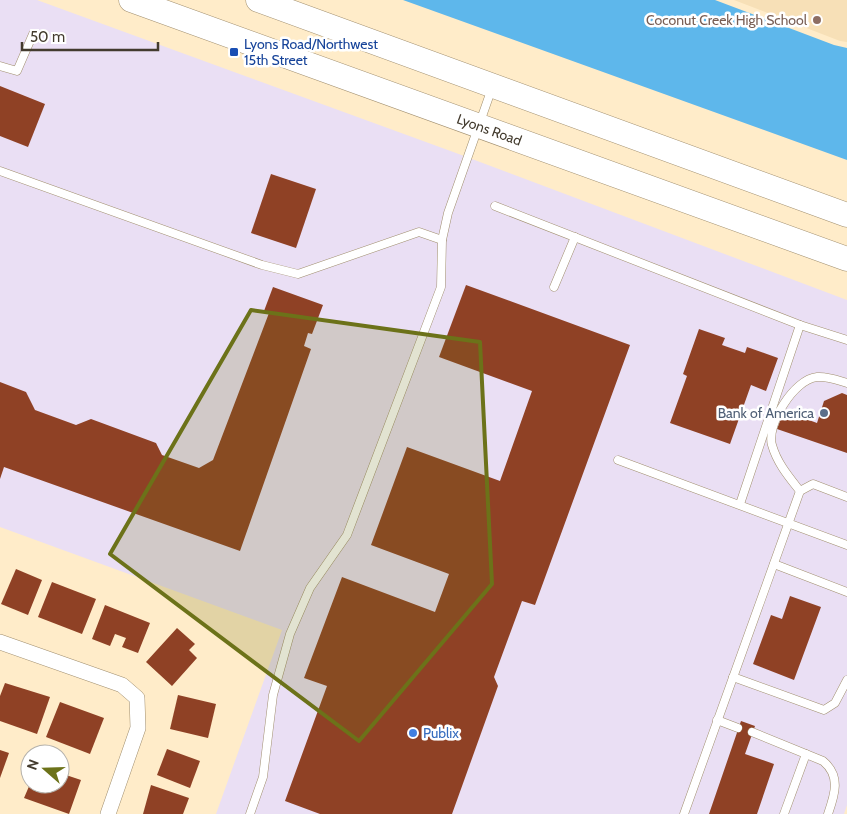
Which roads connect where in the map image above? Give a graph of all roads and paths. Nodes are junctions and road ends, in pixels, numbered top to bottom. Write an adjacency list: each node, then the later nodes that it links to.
1 (132, 0): 6 (main road, Lyons Road)
2 (258, 0): 5 (main road)
3 (33, 34): 4 (lane)
4 (0, 66)
5 (493, 86): 6 (lane); 9 (main road)
6 (478, 126): 11 (lane); 12 (main road, Lyons Road)
7 (0, 171): 11 (lane)
8 (495, 206): 10 (lane)
9 (847, 216)
10 (574, 237): 13 (lane); 14 (lane)
11 (442, 240): 33 (lane)
12 (847, 259)
13 (554, 287)
14 (800, 324): 15 (lane); 20 (lane)
15 (847, 340)
16 (847, 384): 18 (lane)
17 (618, 460): 20 (lane)
18 (800, 491): 19 (lane); 21 (lane)
19 (847, 497)
20 (740, 504): 21 (lane)
21 (790, 522): 22 (lane); 23 (lane)
22 (847, 545)
23 (774, 564): 24 (lane); 26 (lane)
24 (847, 592)
25 (0, 642): 32 (street)
26 (733, 677): 27 (lane); 28 (lane)
27 (847, 680)
28 (717, 720): 29 (lane); 34 (lane)
29 (738, 728)
30 (752, 732): 31 (lane)
31 (806, 754): 35 (lane); 36 (lane)
32 (108, 814)
33 (250, 814)
34 (684, 814)
35 (784, 814)
36 (828, 814)

